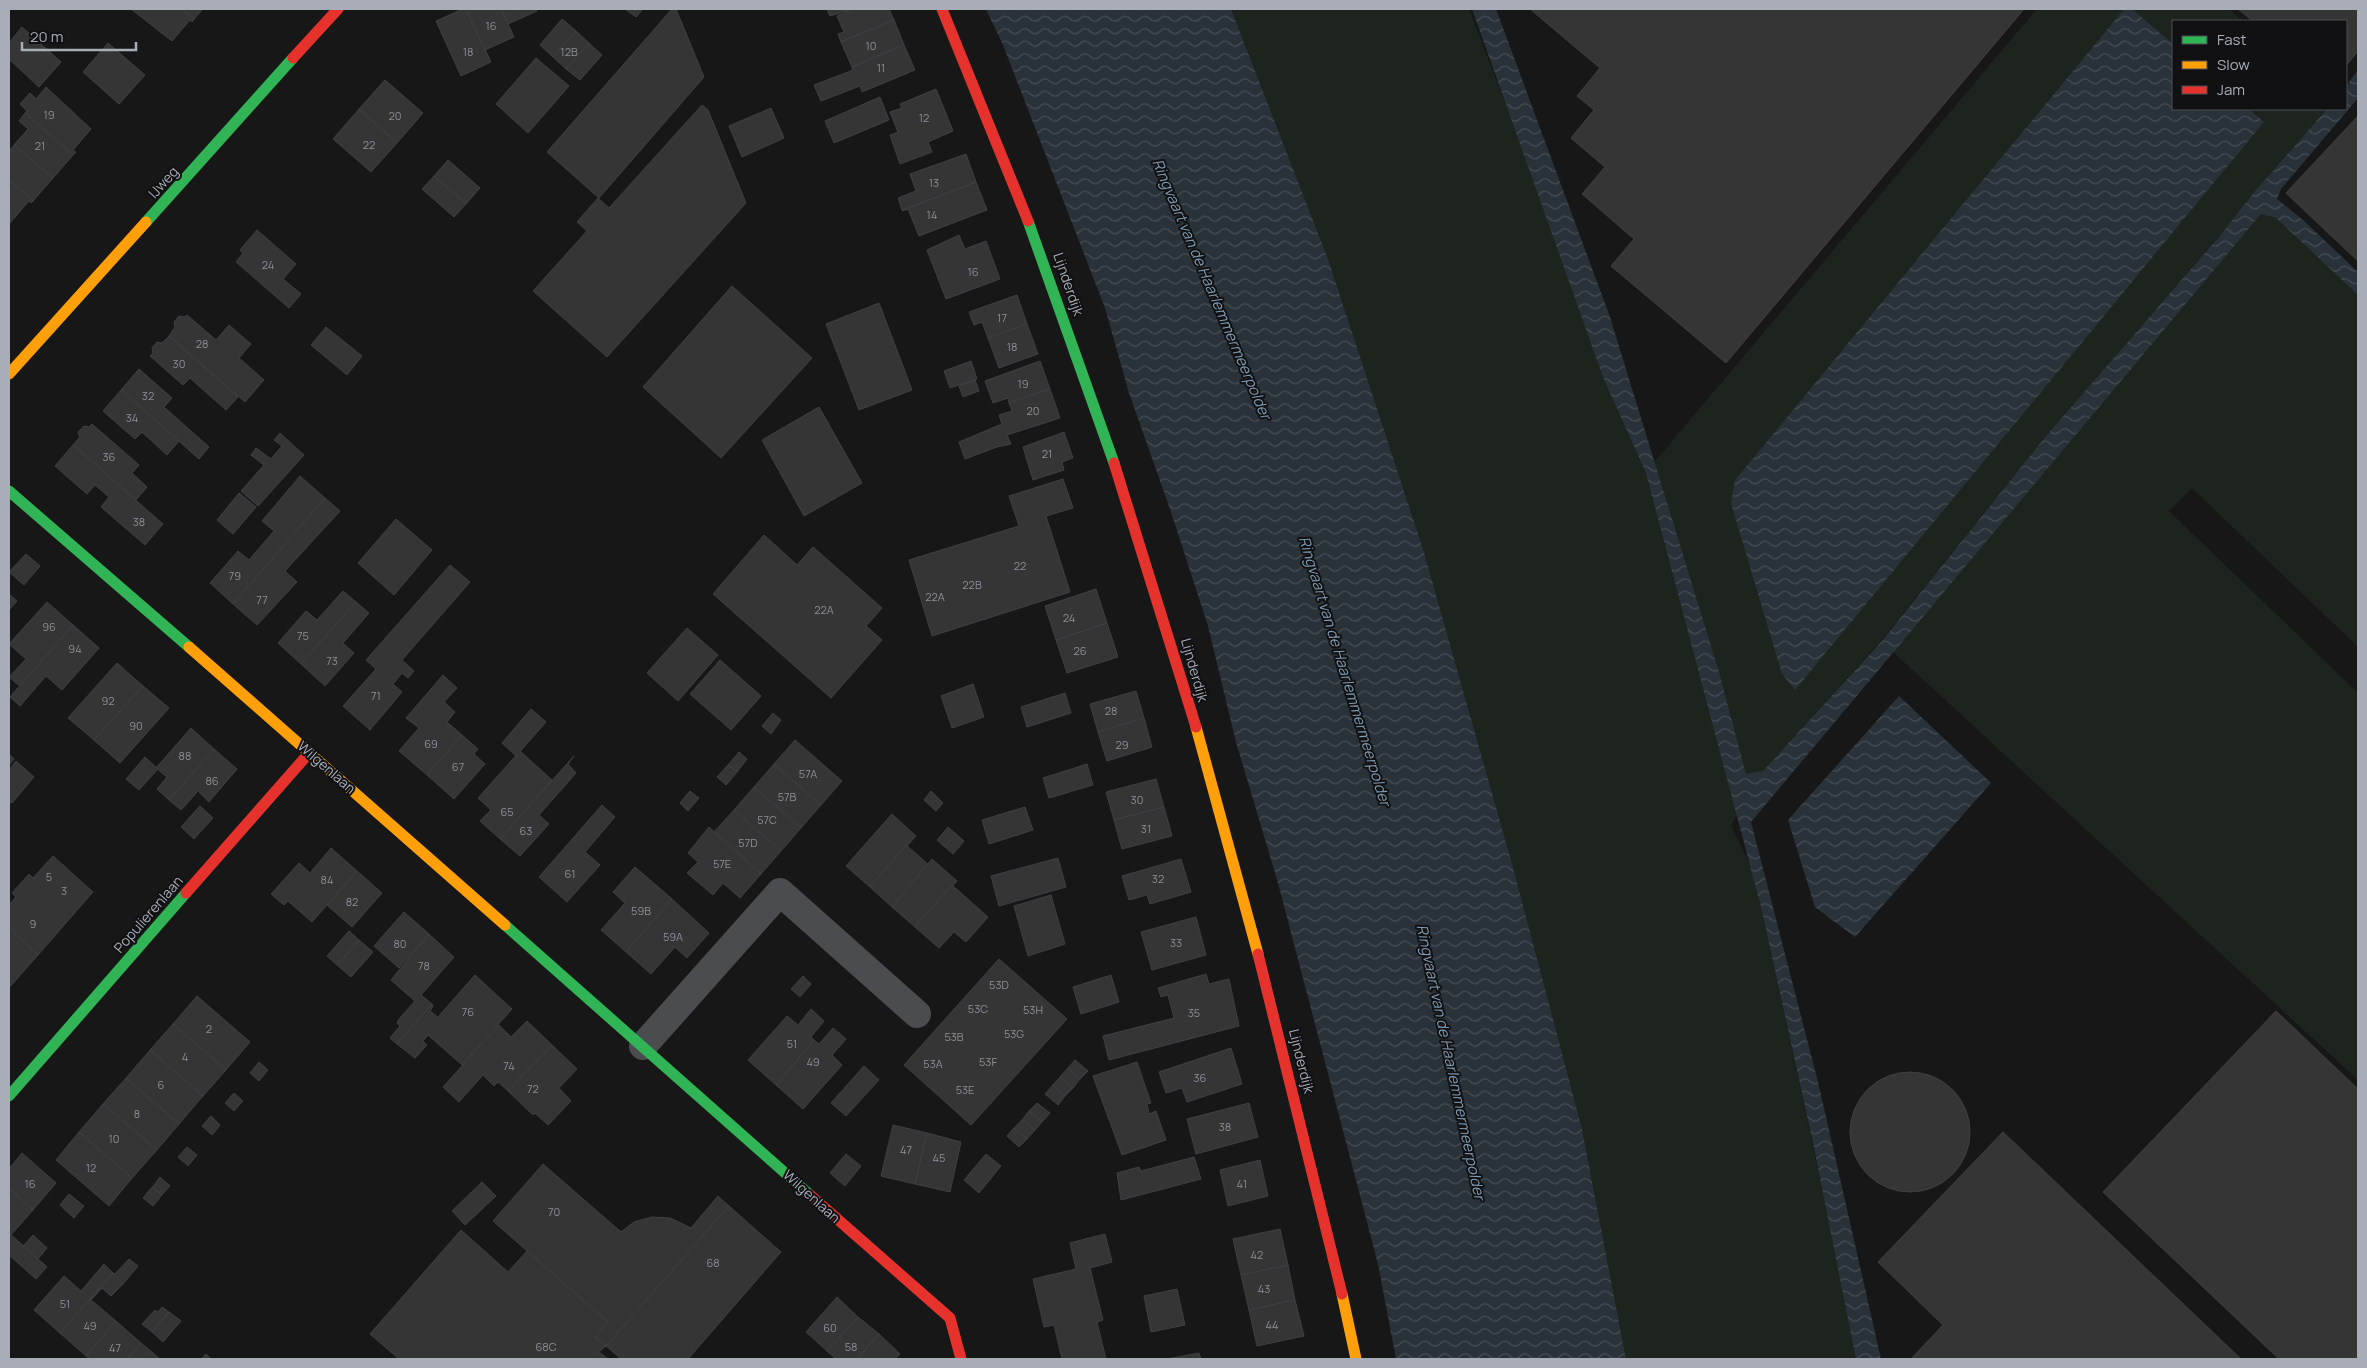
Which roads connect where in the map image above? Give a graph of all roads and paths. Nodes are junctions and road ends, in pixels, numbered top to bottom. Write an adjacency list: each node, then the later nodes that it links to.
1 (338, 9): 3 (street, IJweg)
2 (942, 9): 10 (street, Lijnderdijk)
3 (9, 374)
4 (9, 491): 5 (street, Wilgenlaan)
5 (310, 752): 7 (street, Wilgenlaan); 8 (street, Populierenlaan)
6 (917, 1014): 7 (street)
7 (643, 1046): 9 (street, Wilgenlaan)
8 (9, 1096)
9 (961, 1359)
10 (1356, 1359)

